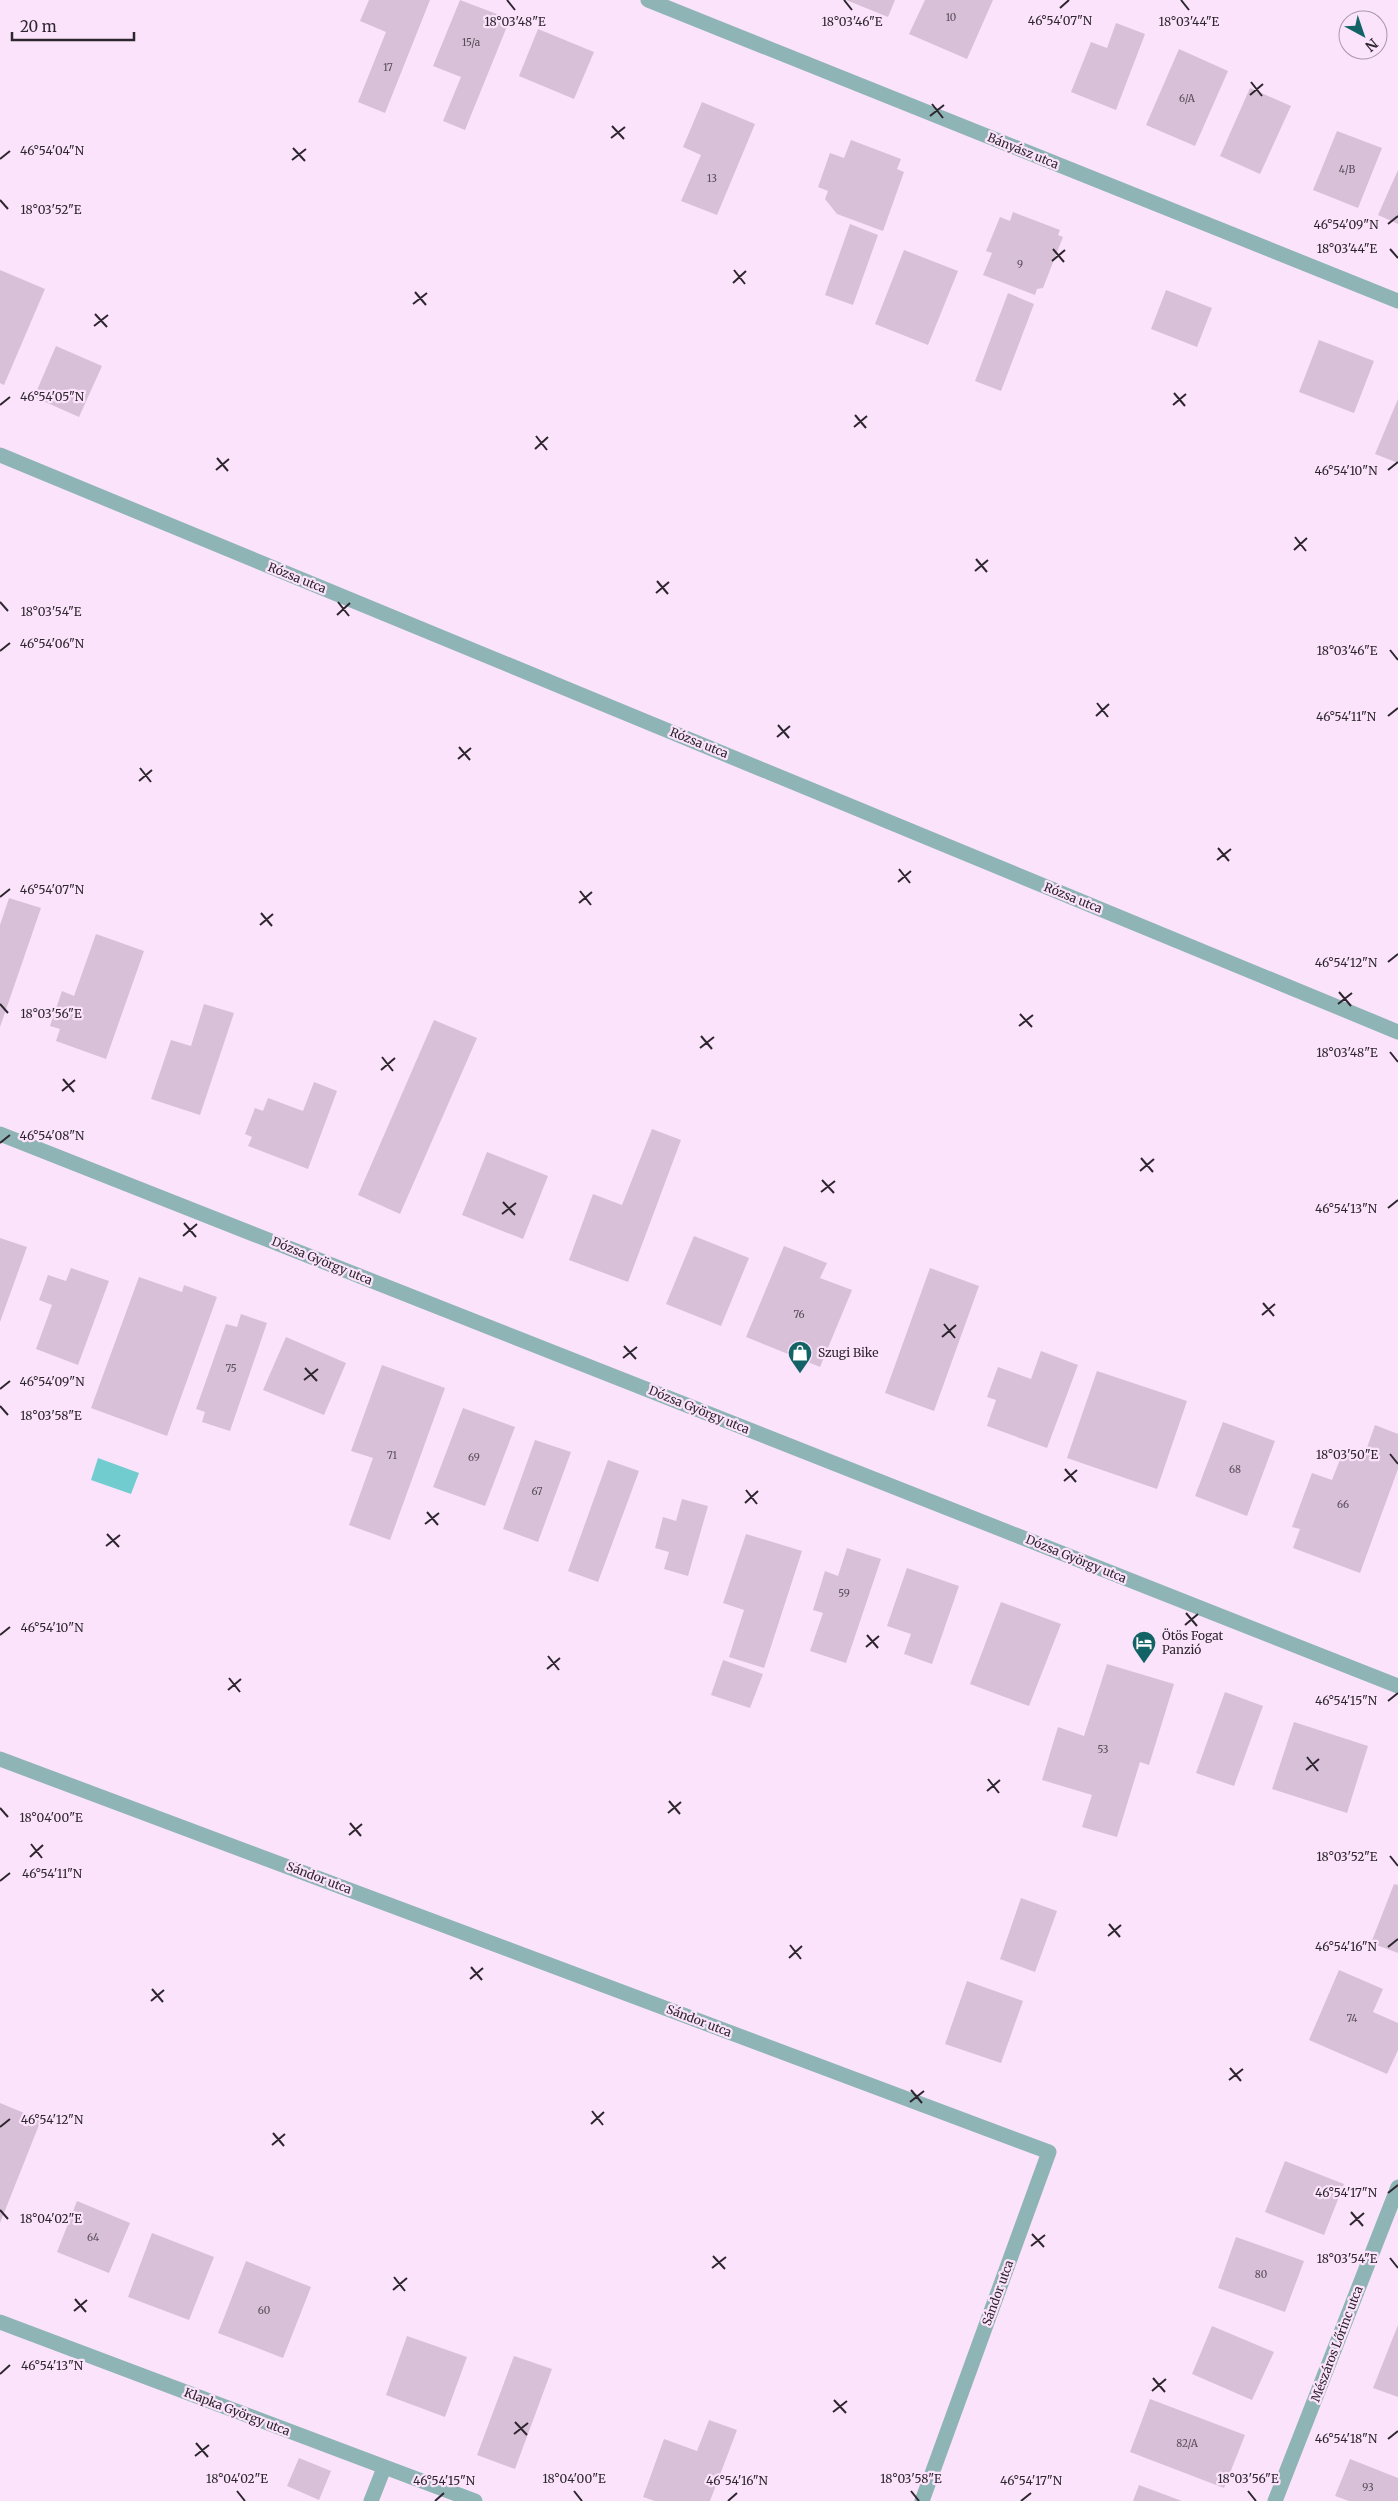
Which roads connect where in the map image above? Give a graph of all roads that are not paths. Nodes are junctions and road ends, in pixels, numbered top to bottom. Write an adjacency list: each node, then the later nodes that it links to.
1 (648, 0): 2 (street, Bányász utca)
2 (1398, 301)
3 (0, 455): 4 (street, Rózsa utca)
4 (1398, 1032)
5 (0, 1134): 6 (street, Dózsa György utca)
6 (1398, 1686)
7 (0, 1759): 13 (street, Sándor utca)
8 (1398, 2187): 14 (street, Mészáros Lőrinc utca)
9 (0, 2322): 10 (street, Klapka György utca)
10 (384, 2468): 11 (street); 12 (street, Klapka György utca)
11 (371, 2501)
12 (475, 2501)
13 (922, 2501)
14 (1275, 2501)

